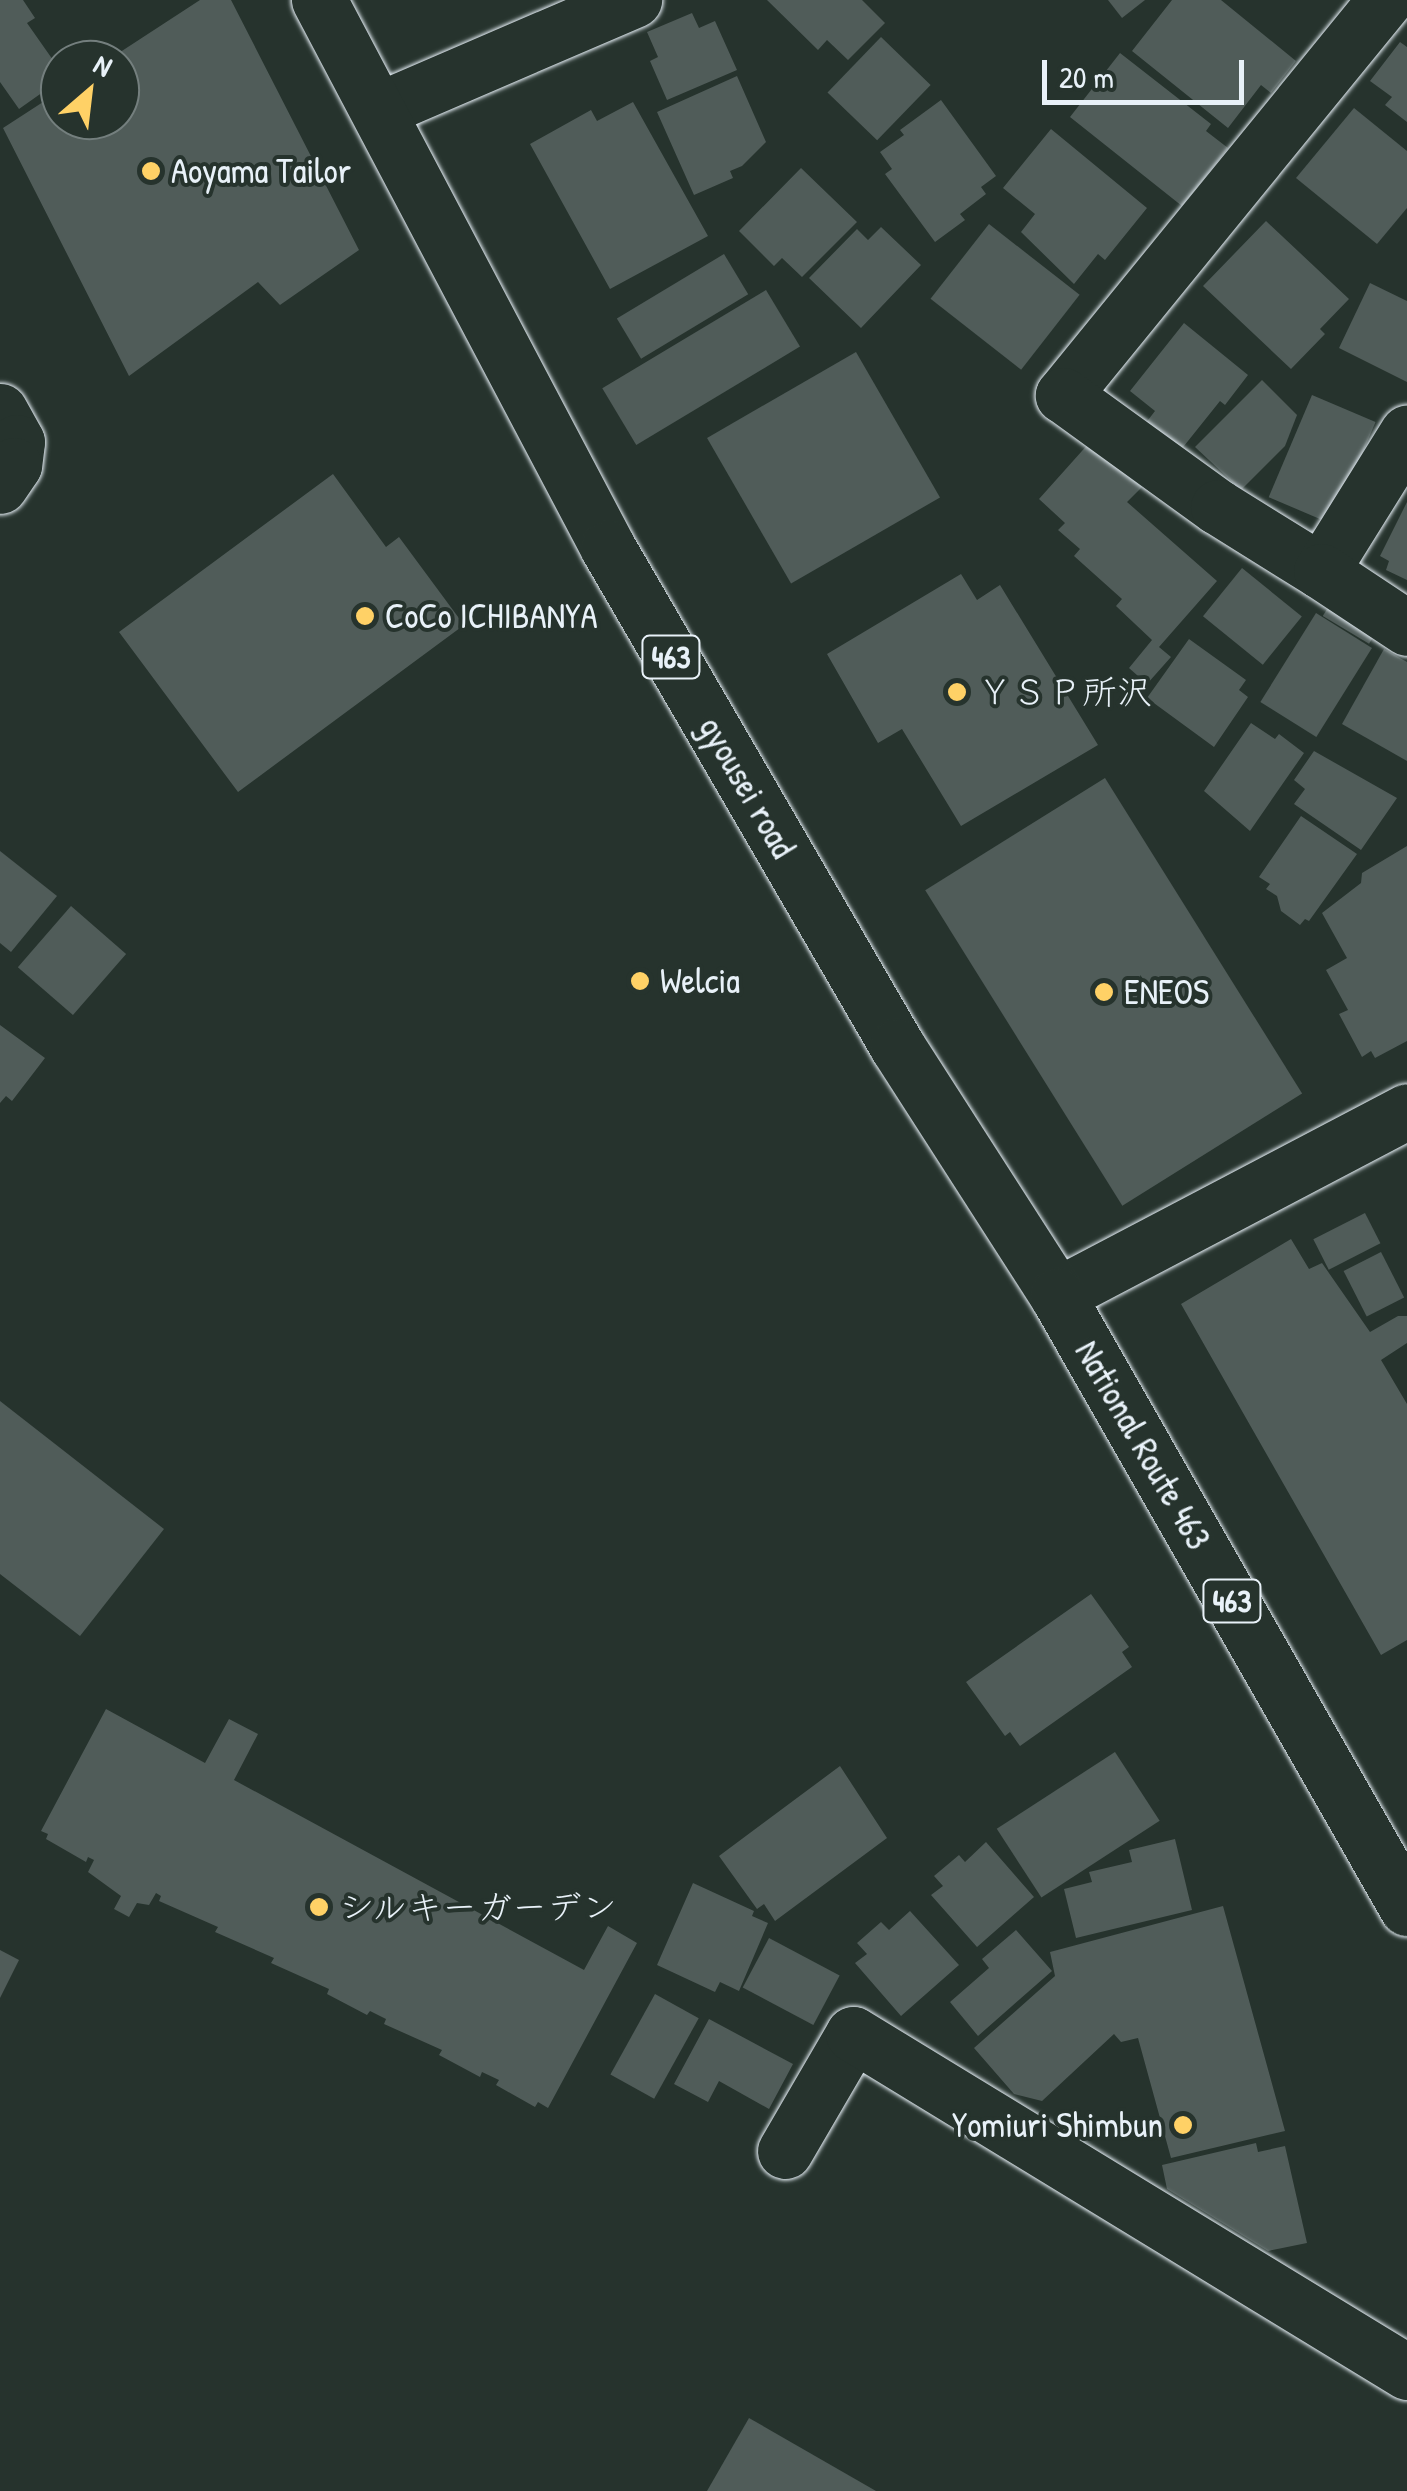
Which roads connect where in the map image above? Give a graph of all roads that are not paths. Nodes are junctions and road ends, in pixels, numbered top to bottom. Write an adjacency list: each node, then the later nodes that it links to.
1 (319, 0): 4 (main road, gyousei road / 463)
2 (634, 0): 4 (main road)
3 (1386, 0): 8 (main road)
4 (378, 110): 11 (main road, gyousei road / 463)
5 (0, 411): 7 (main road)
6 (1407, 433): 8 (main road)
7 (0, 486)
8 (1321, 571): 9 (main road)
9 (1407, 628)
10 (1407, 1110): 11 (main road)
11 (1057, 1294): 12 (main road, National Route 463 / 463)
12 (1407, 1908)
13 (785, 2151): 14 (main road)
14 (1407, 2372)

